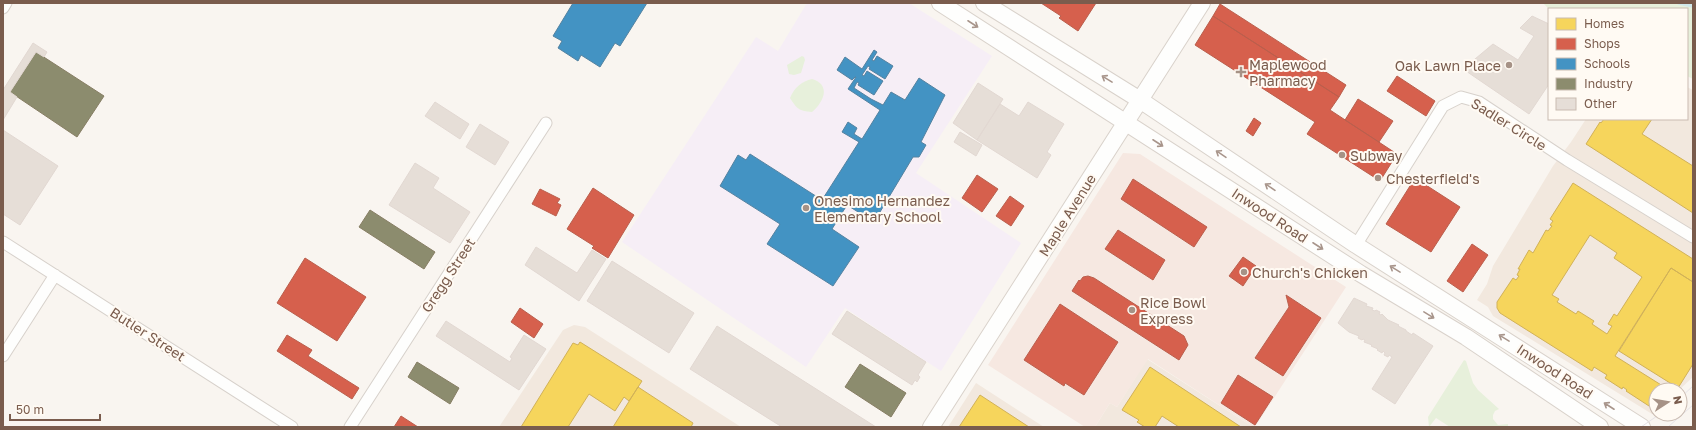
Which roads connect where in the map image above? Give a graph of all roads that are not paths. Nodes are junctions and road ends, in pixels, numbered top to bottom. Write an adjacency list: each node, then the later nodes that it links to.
1 (6, 3): 5 (street)
2 (940, 3): 7 (main road, Inwood Road, one-way to 7)
3 (984, 3): 6 (main road, Inwood Road)
4 (1202, 3): 8 (main road, Maple Avenue)
5 (3, 8)
6 (1017, 23): 7 (main road); 8 (main road, Inwood Road, one-way to 6)
7 (995, 39): 9 (main road, Inwood Road)
8 (1140, 100): 9 (main road, Maple Avenue); 11 (main road, Inwood Road, one-way to 8)
9 (1125, 122): 12 (main road, Inwood Road, one-way to 12); 23 (main road, Maple Avenue)
10 (546, 124): 22 (street, Gregg Street)
11 (1250, 174): 12 (main road); 15 (main road, Inwood Road, one-way to 11)
12 (1238, 195): 16 (main road, Inwood Road, one-way to 16)
13 (1693, 237): 15 (street, Sadler Circle)
14 (3, 242): 17 (street, Butler Street)
15 (1356, 245): 16 (main road); 18 (main road, Inwood Road, one-way to 15)
16 (1345, 263): 19 (main road, Inwood Road, one-way to 19)
17 (55, 275): 20 (street); 21 (street, Butler Street)
18 (1475, 320): 19 (main road); 25 (main road, Inwood Road, one-way to 18)
19 (1466, 337): 24 (main road, Inwood Road)
20 (3, 356)
21 (292, 427)
22 (350, 427)
23 (931, 427)
24 (1600, 427)
25 (1642, 427)

